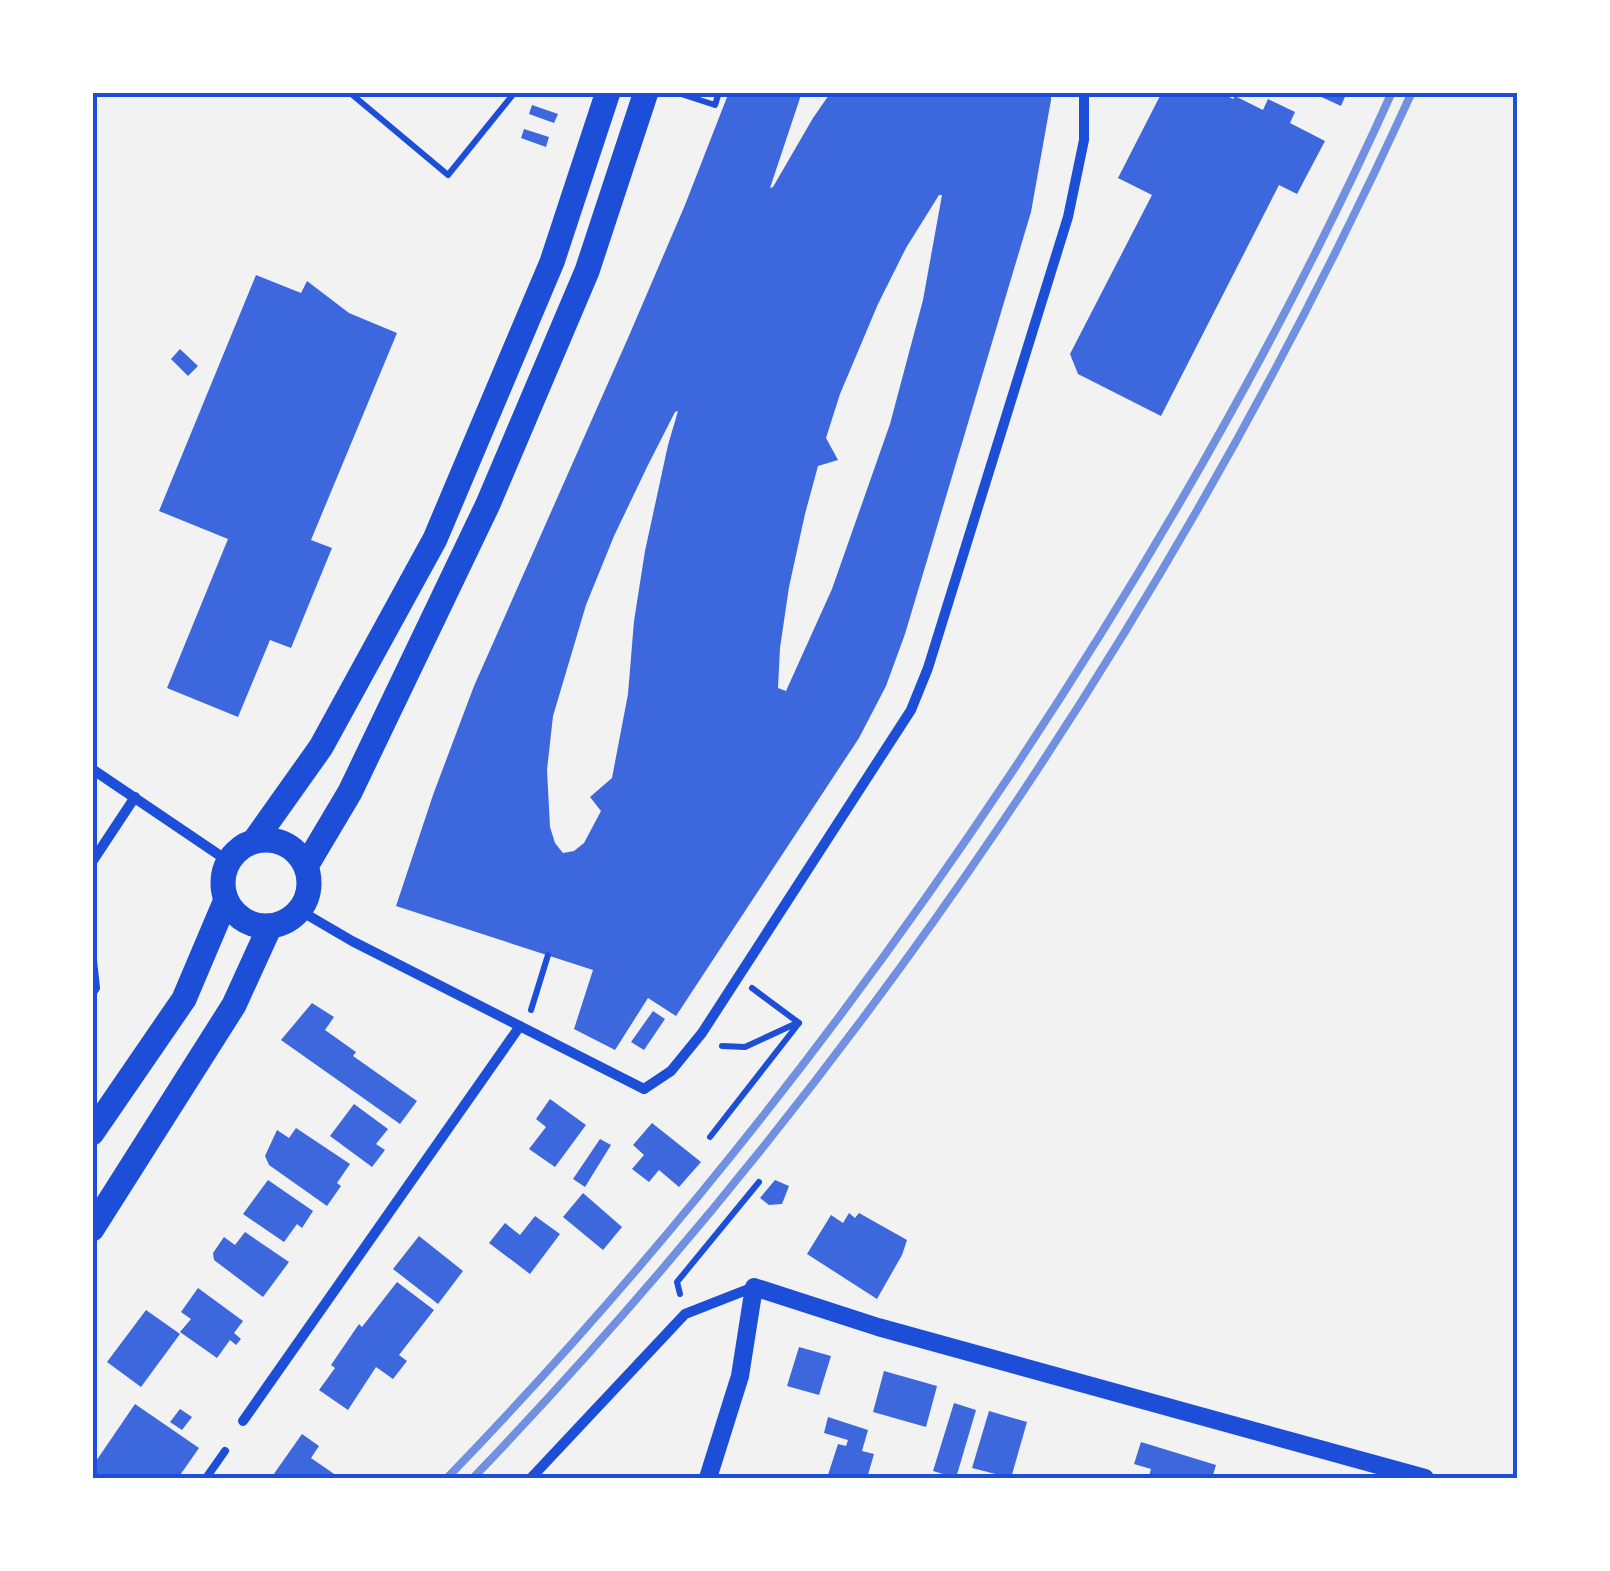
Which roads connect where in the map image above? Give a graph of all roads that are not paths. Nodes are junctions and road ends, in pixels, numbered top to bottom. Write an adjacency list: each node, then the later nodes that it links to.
1 (608, 92): 6 (main road)
2 (646, 92): 9 (main road)
3 (1084, 92): 15 (street)
4 (92, 768): 5 (street)
5 (135, 797): 7 (street); 8 (street)
6 (255, 840): 7 (main road); 9 (main road)
7 (228, 861): 10 (main road)
8 (92, 862)
9 (306, 866): 11 (main road)
10 (226, 900): 12 (main road); 16 (main road)
11 (300, 910): 12 (main road); 15 (street)
12 (270, 926): 17 (main road)
13 (92, 960): 14 (street)
14 (92, 992)
15 (520, 1026): 19 (street)
16 (92, 1132)
17 (92, 1230)
18 (754, 1286): 22 (street); 23 (street); 24 (street)
19 (243, 1421)
20 (225, 1451): 21 (lane)
21 (206, 1478)
22 (532, 1478)
23 (708, 1478)
24 (1425, 1478)

